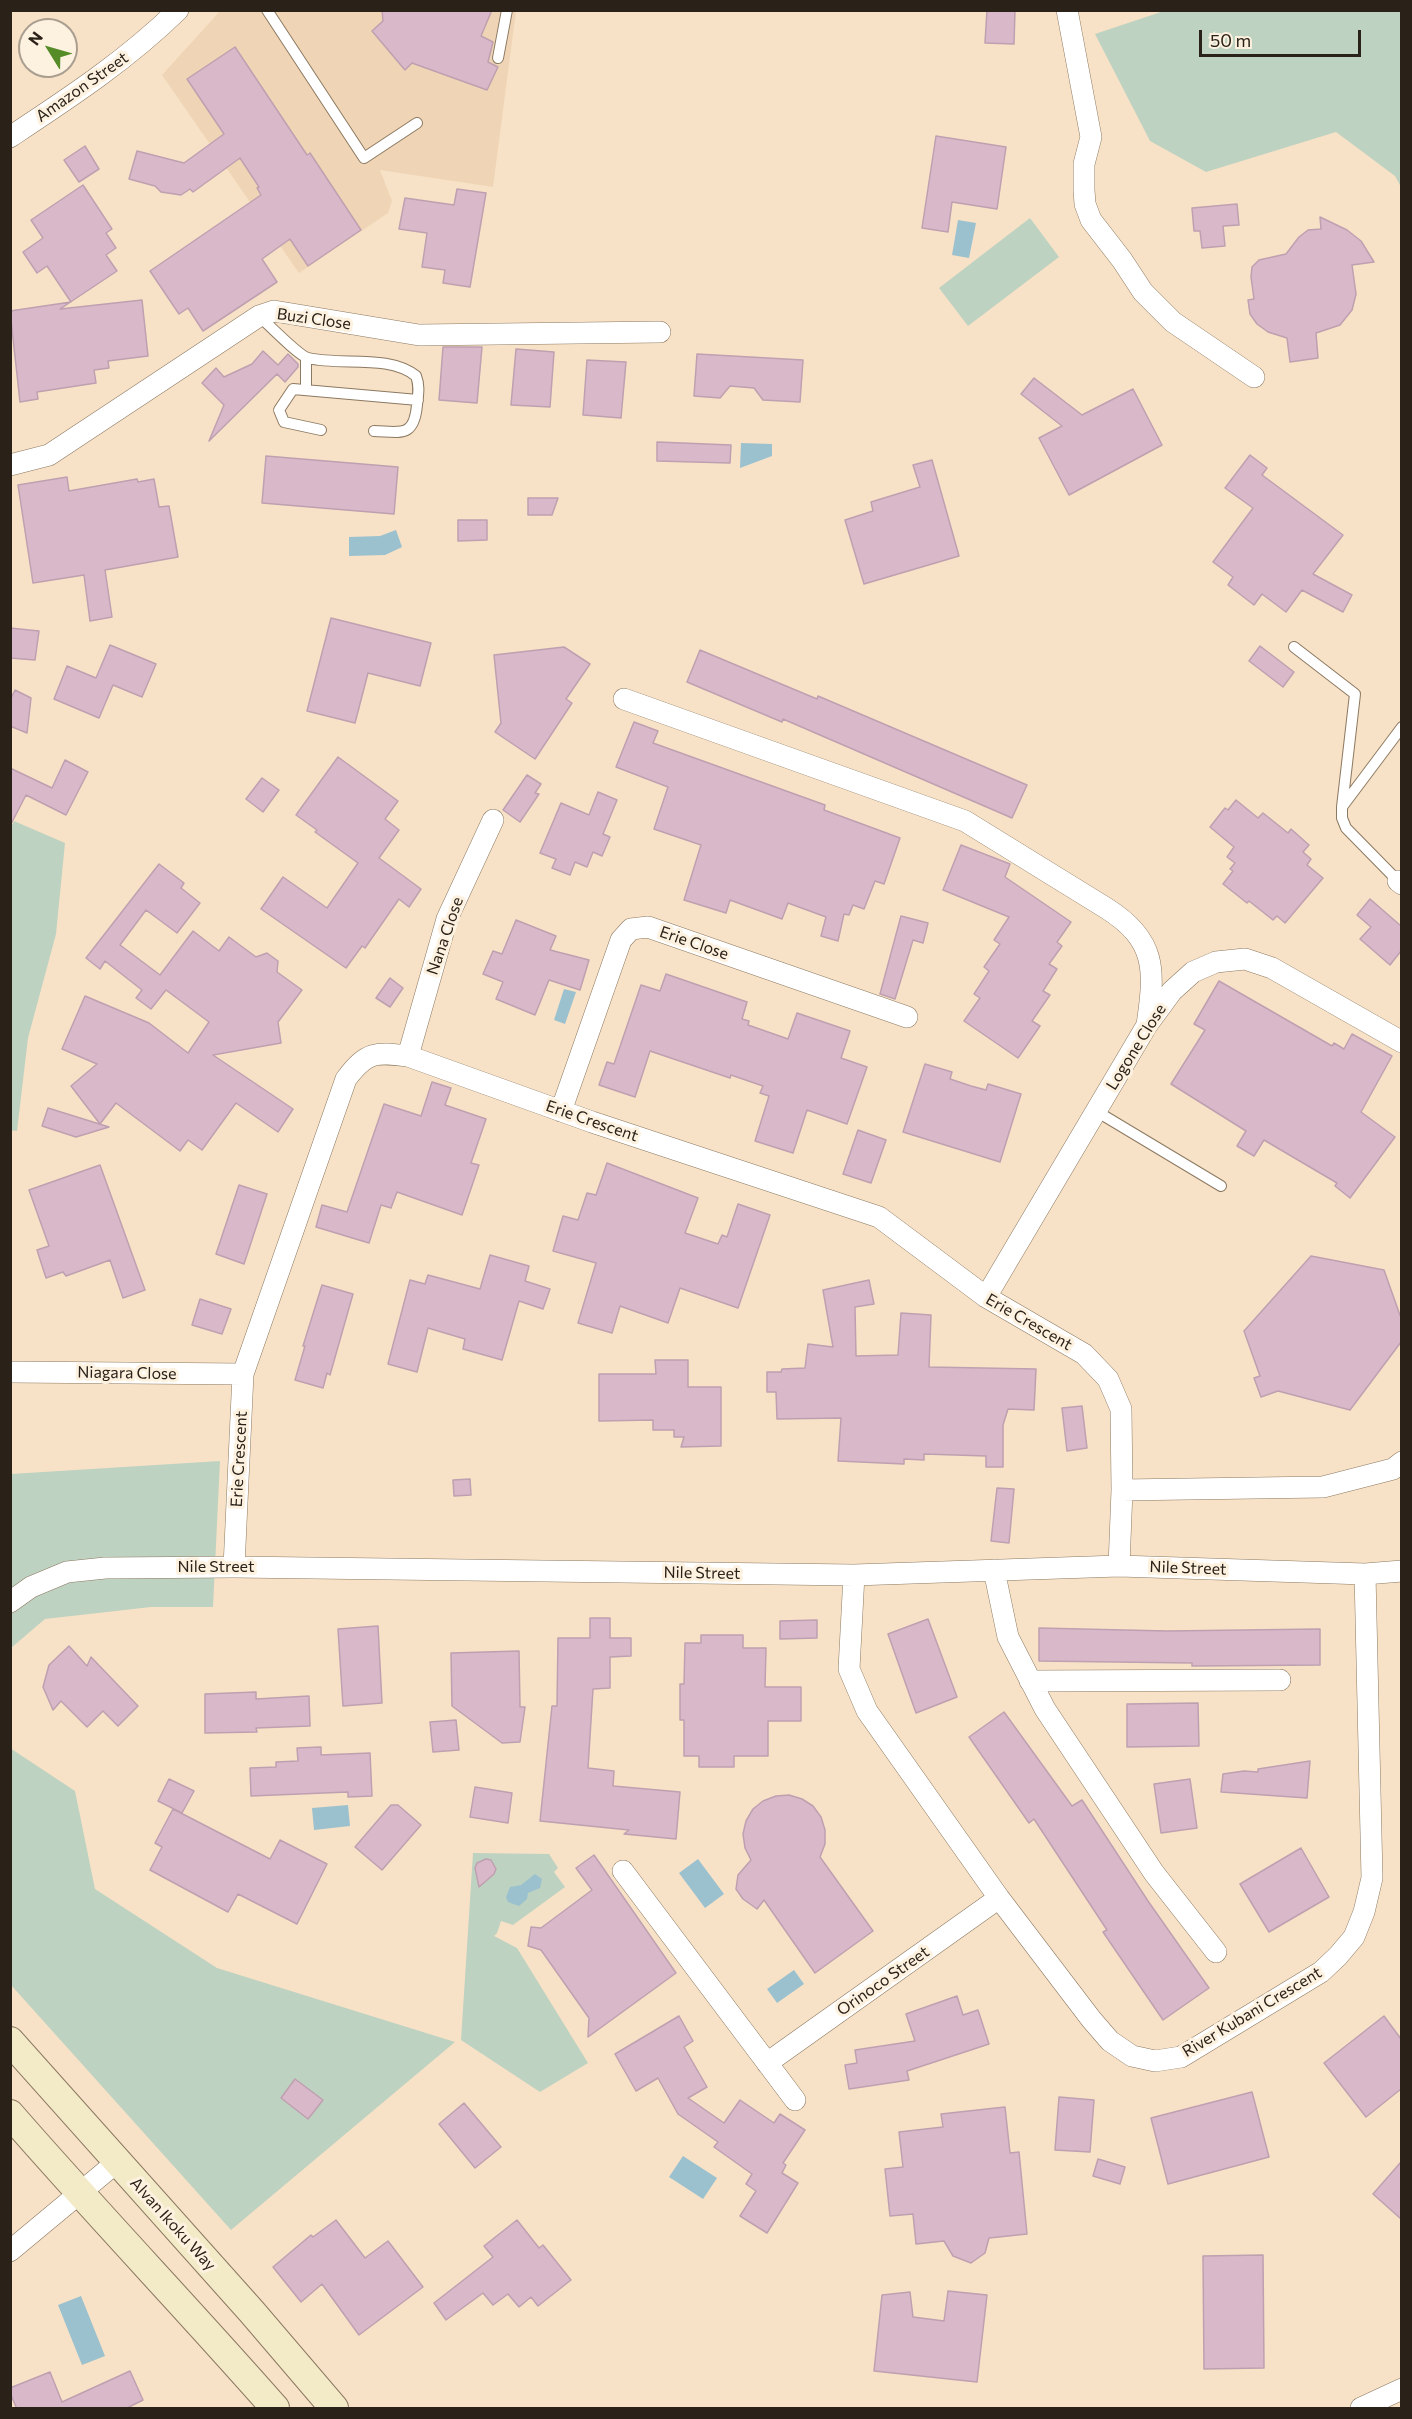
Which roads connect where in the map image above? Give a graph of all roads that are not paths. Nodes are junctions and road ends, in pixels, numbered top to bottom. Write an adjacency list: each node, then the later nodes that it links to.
1 (178, 10): 7 (street, Amazon Street)
2 (267, 10): 6 (lane)
3 (507, 10): 5 (lane)
4 (1067, 10): 11 (street)
5 (498, 58)
6 (417, 123)
7 (10, 137)
8 (259, 316): 9 (street, Buzi Close); 10 (lane); 16 (street, Buzi Close)
9 (660, 332)
10 (306, 358): 12 (lane); 13 (lane)
11 (1254, 377)
12 (306, 389): 13 (lane); 14 (lane)
13 (418, 400): 15 (lane)
14 (321, 430)
15 (374, 432)
16 (10, 465)
17 (1294, 646): 20 (lane)
18 (624, 699): 24 (street)
19 (1401, 727): 20 (lane)
20 (1342, 807): 22 (lane)
21 (493, 820): 26 (street, Nana Close)
22 (1400, 883)
23 (907, 1017): 27 (street, Erie Close)
24 (1147, 1025): 25 (street, Logone Close); 28 (street, Logone Close)
25 (1401, 1042)
26 (408, 1056): 27 (street, Erie Crescent); 32 (street, Erie Crescent)
27 (561, 1111): 30 (street, Erie Crescent)
28 (1096, 1111): 29 (lane); 30 (street, Logone Close)
29 (1221, 1186)
30 (986, 1297): 34 (street, Erie Crescent)
31 (10, 1372): 32 (street, Niagara Close)
32 (243, 1374): 36 (street, Erie Crescent)
33 (1401, 1462): 34 (street)
34 (1122, 1490): 35 (street, Erie Crescent)
35 (1119, 1566): 37 (street, Nile Street); 39 (street, Nile Street)
36 (234, 1567): 40 (street, Nile Street); 41 (street, Nile Street)
37 (994, 1570): 40 (street, Nile Street); 43 (street)
38 (1401, 1571): 39 (street, Nile Street)
39 (1365, 1574): 45 (street, River Kubani Crescent)
40 (854, 1575): 45 (street, River Kubani Crescent)
41 (10, 1602)
42 (1280, 1680): 43 (street)
43 (1030, 1681): 46 (street)
44 (623, 1871): 48 (street)
45 (999, 1898): 48 (street, Orinoco Street)
46 (1216, 1952)
47 (10, 2041): 51 (street, Alvan Ikoku Way)
48 (767, 2063): 49 (street)
49 (795, 2100)
50 (10, 2114): 52 (street)
51 (117, 2162): 52 (street); 56 (street, Alvan Ikoku Way)
52 (79, 2193): 53 (street); 55 (street)
53 (10, 2251)
54 (1401, 2389): 57 (street)
55 (274, 2409)
56 (334, 2409)
57 (1361, 2409)

